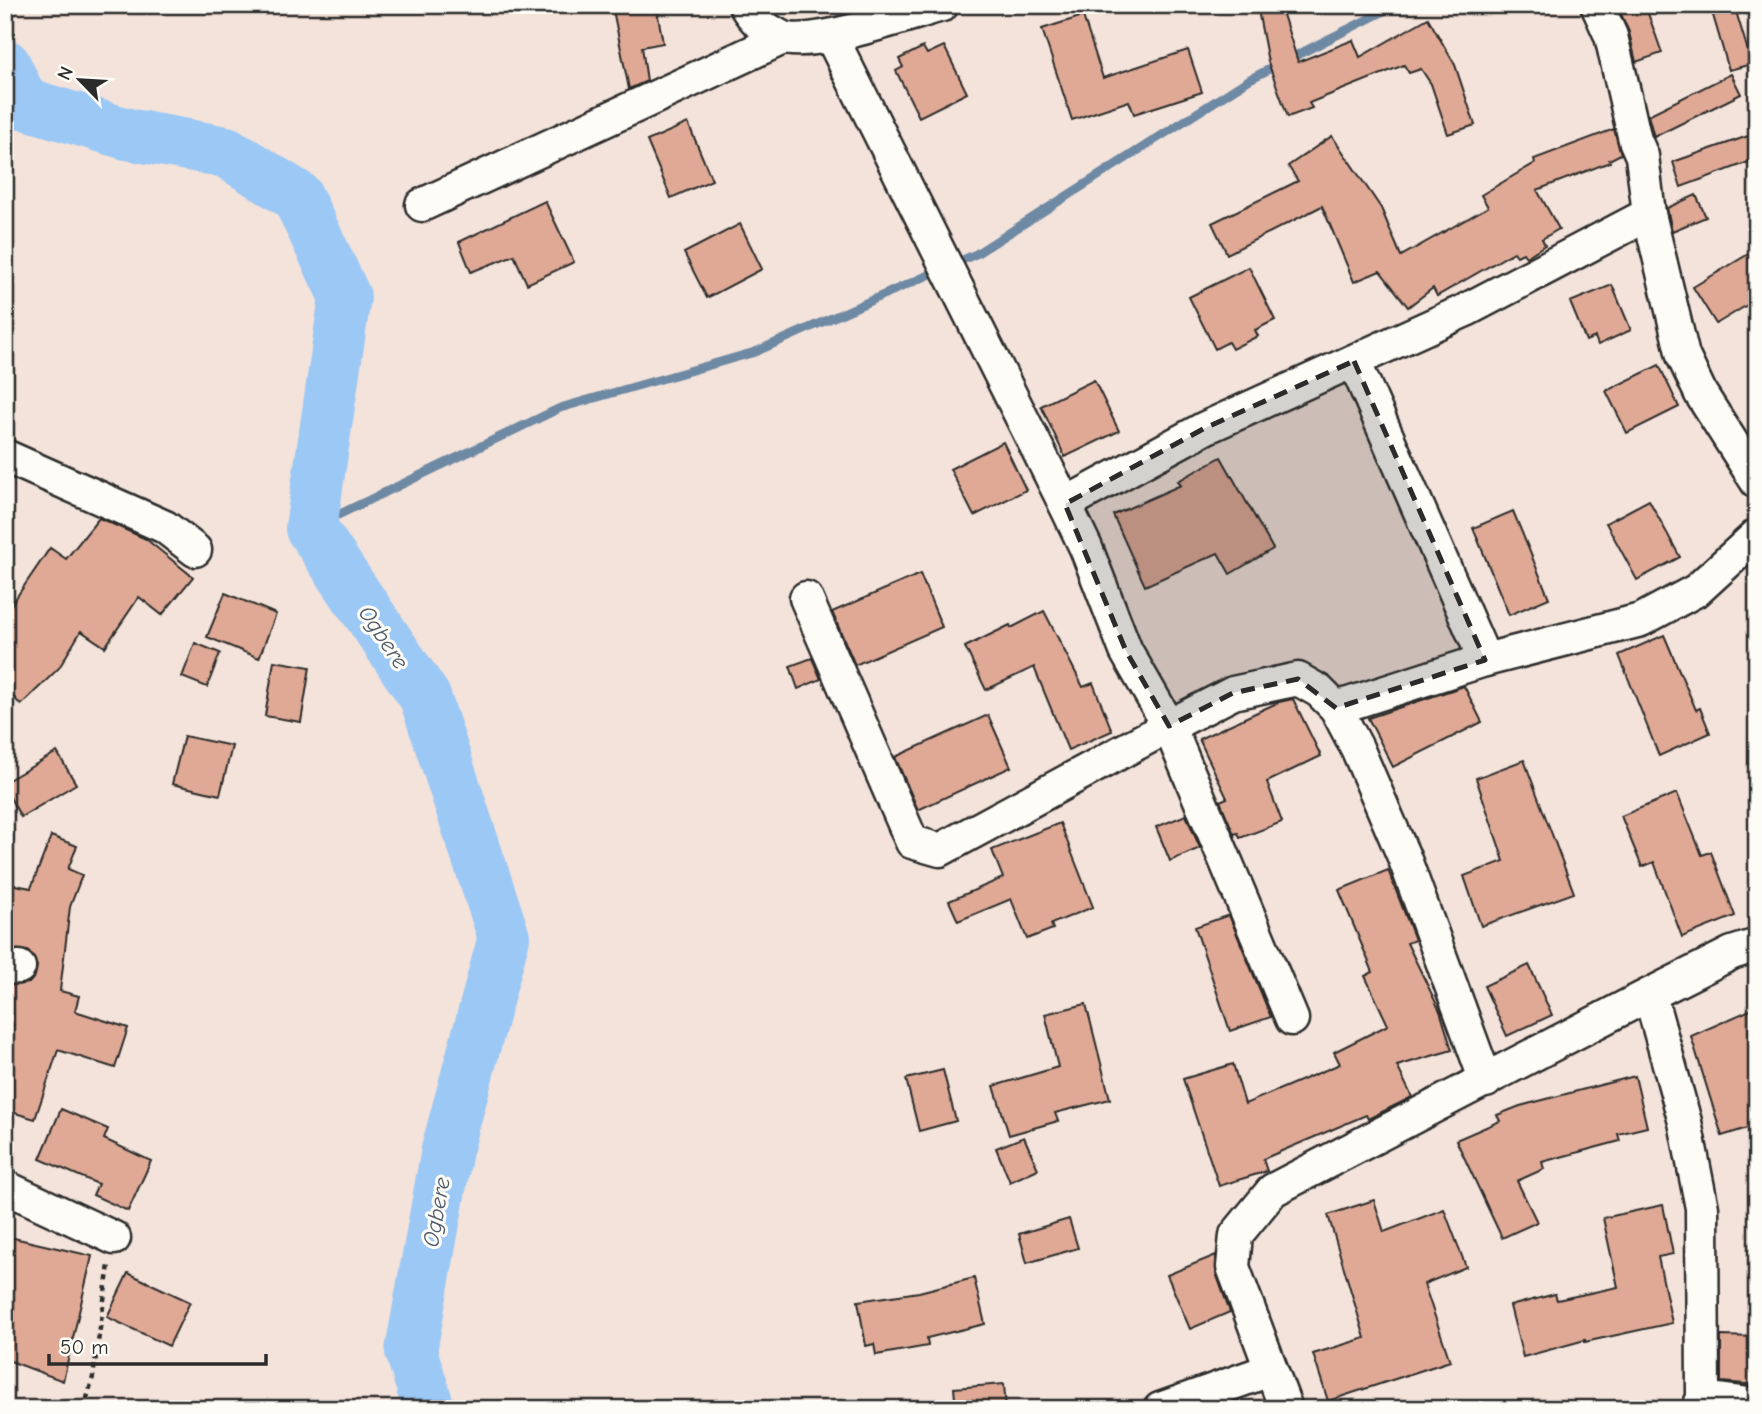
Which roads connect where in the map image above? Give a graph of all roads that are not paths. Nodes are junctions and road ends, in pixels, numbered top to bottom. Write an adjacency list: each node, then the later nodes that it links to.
1 (745, 5): 5 (street)
2 (942, 5): 4 (street)
3 (1597, 5): 7 (street)
4 (831, 36): 5 (street); 11 (street)
5 (783, 38): 6 (street)
6 (422, 205)
7 (1649, 214): 8 (street); 10 (street)
8 (1354, 361): 11 (street); 15 (street)
9 (5, 456): 13 (street)
10 (1757, 482)
11 (1065, 504): 17 (street)
12 (1757, 535): 15 (street)
13 (195, 550)
14 (806, 598): 17 (street)
15 (1485, 660): 16 (street)
16 (1336, 708): 17 (street); 21 (street)
17 (1169, 726): 20 (street)
18 (1757, 945): 19 (street)
19 (1650, 995): 21 (street); 25 (street)
20 (1292, 1019)
21 (1486, 1081): 24 (street)
22 (5, 1187): 23 (street)
23 (114, 1238)
24 (1270, 1370): 27 (street); 28 (street)
25 (1701, 1403): 26 (street)
26 (1757, 1405)
27 (1160, 1409)
28 (1286, 1409)

